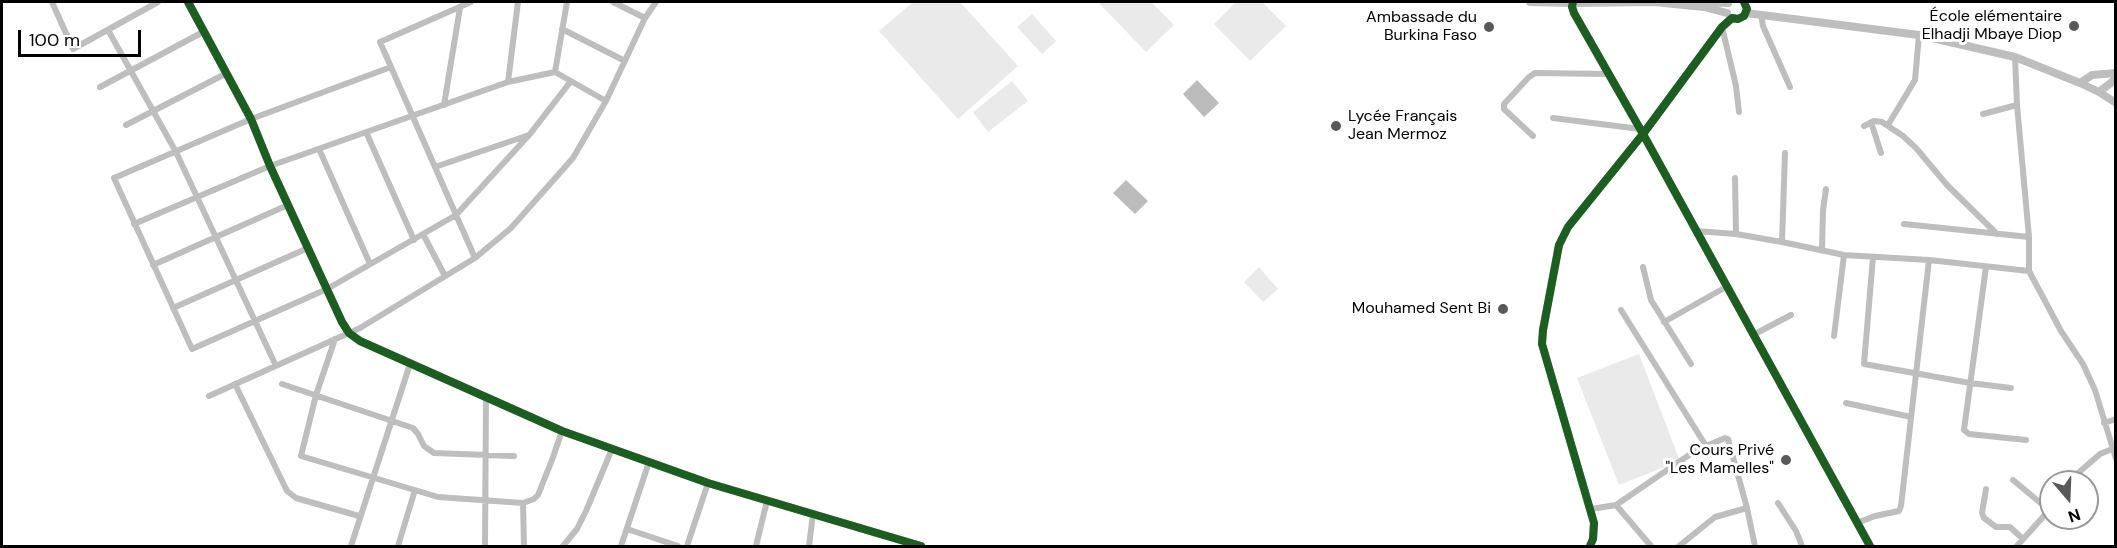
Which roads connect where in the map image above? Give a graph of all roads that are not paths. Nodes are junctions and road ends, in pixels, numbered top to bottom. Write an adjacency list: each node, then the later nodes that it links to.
1 (53, 2): 21 (street)
2 (158, 2): 21 (street)
3 (188, 2): 22 (street)
4 (471, 2): 14 (street)
5 (518, 2): 34 (street)
6 (567, 2): 20 (street)
7 (613, 2): 18 (street)
8 (656, 2): 18 (street)
9 (1530, 2): 10 (street)
10 (1573, 2): 16 (street); 31 (street)
11 (1704, 2): 12 (street)
12 (1729, 2): 16 (street)
13 (1744, 2): 15 (street)
14 (460, 8): 26 (street); 41 (street)
15 (1746, 13): 16 (street); 17 (street)
16 (1729, 15): 19 (street)
17 (1761, 15): 23 (street); 37 (street)
18 (645, 18): 25 (street)
19 (1722, 27): 44 (street); 54 (street)
20 (562, 29): 25 (street); 28 (street)
21 (108, 30): 27 (street)
22 (203, 32): 27 (street); 29 (street)
23 (1919, 35): 24 (street); 51 (street)
24 (2015, 57): 35 (street); 42 (street)
25 (625, 61): 39 (street)
26 (391, 68): 46 (street); 48 (street)
27 (130, 70): 36 (street); 43 (street)
28 (555, 72): 33 (street); 34 (street)
29 (227, 73): 43 (street); 48 (street)
30 (2115, 73): 35 (street)
31 (1609, 74): 54 (street); 56 (street)
32 (2115, 79): 38 (street)
33 (571, 81): 39 (street); 55 (street)
34 (508, 82): 41 (street)
35 (2080, 83): 38 (street)
36 (100, 87)
37 (1790, 87)
38 (2099, 92): 40 (street)
39 (606, 101): 82 (street)
40 (2115, 103)
41 (444, 105): 46 (street)
42 (2017, 105): 45 (street); 75 (street)
43 (153, 111): 50 (street); 58 (street)
44 (1739, 112)
45 (1983, 114)
46 (412, 116): 53 (street); 62 (street)
47 (1553, 118): 54 (street)
48 (251, 119): 58 (street); 61 (street)
49 (1871, 122): 51 (street); 52 (street); 60 (street)
50 (126, 125)
51 (1888, 125): 73 (street)
52 (1864, 126)
53 (366, 132): 57 (street); 76 (street)
54 (1641, 132): 70 (street); 140 (street)
55 (530, 135): 62 (street); 67 (street)
56 (1533, 136)
57 (319, 149): 61 (street); 84 (street)
58 (176, 152): 65 (street); 68 (street)
59 (1785, 153): 77 (street)
60 (1881, 153)
61 (270, 166): 65 (street); 66 (street)
62 (435, 167): 67 (street)
63 (1735, 178): 72 (street)
64 (1826, 189): 79 (street)
65 (197, 197): 68 (street); 74 (street)
66 (288, 205): 74 (street); 78 (street)
67 (456, 215): 71 (street); 82 (street)
68 (134, 224): 85 (street)
69 (1904, 224): 73 (street)
70 (1696, 231): 72 (street); 91 (street)
71 (423, 234): 76 (street); 89 (street)
72 (1736, 234): 77 (street)
73 (1996, 234): 75 (street)
74 (216, 237): 85 (street); 90 (street)
75 (2029, 237): 88 (street)
76 (414, 240): 84 (street)
77 (1782, 242): 79 (street)
78 (308, 248): 90 (street); 92 (street)
79 (1822, 250): 80 (street)
80 (1844, 255): 81 (street); 100 (street)
81 (1873, 257): 83 (street); 105 (street)
82 (475, 258): 89 (street)
83 (1929, 260): 87 (street); 105 (street)
84 (370, 264): 92 (street)
85 (153, 265): 93 (street)
86 (1643, 267): 97 (street)
87 (1986, 267): 88 (street); 106 (street)
88 (2029, 271): 117 (street)
89 (445, 276): 98 (street)
90 (236, 280): 93 (street); 96 (street)
91 (1726, 287): 97 (street); 99 (street)
92 (327, 289): 96 (street); 98 (street)
93 (173, 308): 96 (street)
94 (1621, 310): 120 (street)
95 (1791, 315): 99 (street)
96 (255, 321): 104 (street)
97 (1664, 322): 103 (street)
98 (350, 333): 101 (street); 102 (street)
99 (1753, 335): 144 (street)
100 (1834, 336)
101 (336, 339): 104 (street); 110 (street)
102 (410, 364): 112 (street); 116 (street)
103 (1691, 364)
104 (276, 366): 107 (street)
105 (1917, 374): 106 (street); 114 (street)
106 (1970, 383): 109 (street); 119 (street)
107 (235, 384): 111 (street); 142 (street)
108 (282, 384): 110 (street)
109 (2012, 388)
110 (316, 395): 116 (street); 128 (street)
111 (209, 396)
112 (486, 398): 118 (street); 123 (street)
113 (1846, 403): 114 (street)
114 (1911, 417): 144 (street)
115 (2115, 419): 117 (street)
116 (391, 420): 123 (street); 128 (street)
117 (2104, 423): 122 (street)
118 (562, 431): 121 (street); 136 (street)
119 (2026, 440)
120 (1706, 446): 138 (street); 139 (street)
121 (612, 449): 126 (street); 152 (street)
122 (2112, 449): 125 (street); 127 (street)
123 (484, 455): 124 (street); 133 (street)
124 (514, 456)
125 (2115, 459)
126 (649, 462): 130 (street); 145 (street)
127 (2081, 470)
128 (372, 477): 132 (street); 142 (street)
129 (2013, 480): 134 (street)
130 (708, 483): 135 (street); 155 (street)
131 (1986, 489): 146 (street)
132 (415, 490): 133 (street); 149 (street)
133 (484, 500): 136 (street); 150 (street)
134 (2039, 500)
135 (767, 501): 141 (street); 156 (street)
136 (523, 503): 151 (street)
137 (1778, 503): 163 (street)
138 (1616, 505): 140 (street); 160 (street)
139 (1747, 508): 161 (street); 162 (street)
140 (1591, 509): 159 (street)
141 (813, 514): 147 (street); 157 (street)
142 (359, 516): 148 (street)
143 (2039, 521): 146 (street)
144 (1857, 523): 164 (street)
145 (627, 529): 153 (street); 154 (street)
146 (2023, 539): 165 (street)
147 (909, 544): 158 (street)
148 (351, 546)
149 (398, 546)
150 (484, 546)
151 (524, 546)
152 (563, 546)
153 (621, 546)
154 (678, 546)
155 (687, 546)
156 (756, 546)
157 (809, 546)
158 (921, 546)
159 (1590, 546)
160 (1651, 546)
161 (1679, 546)
162 (1755, 546)
163 (1802, 546)
164 (1870, 546)
165 (2017, 546)

